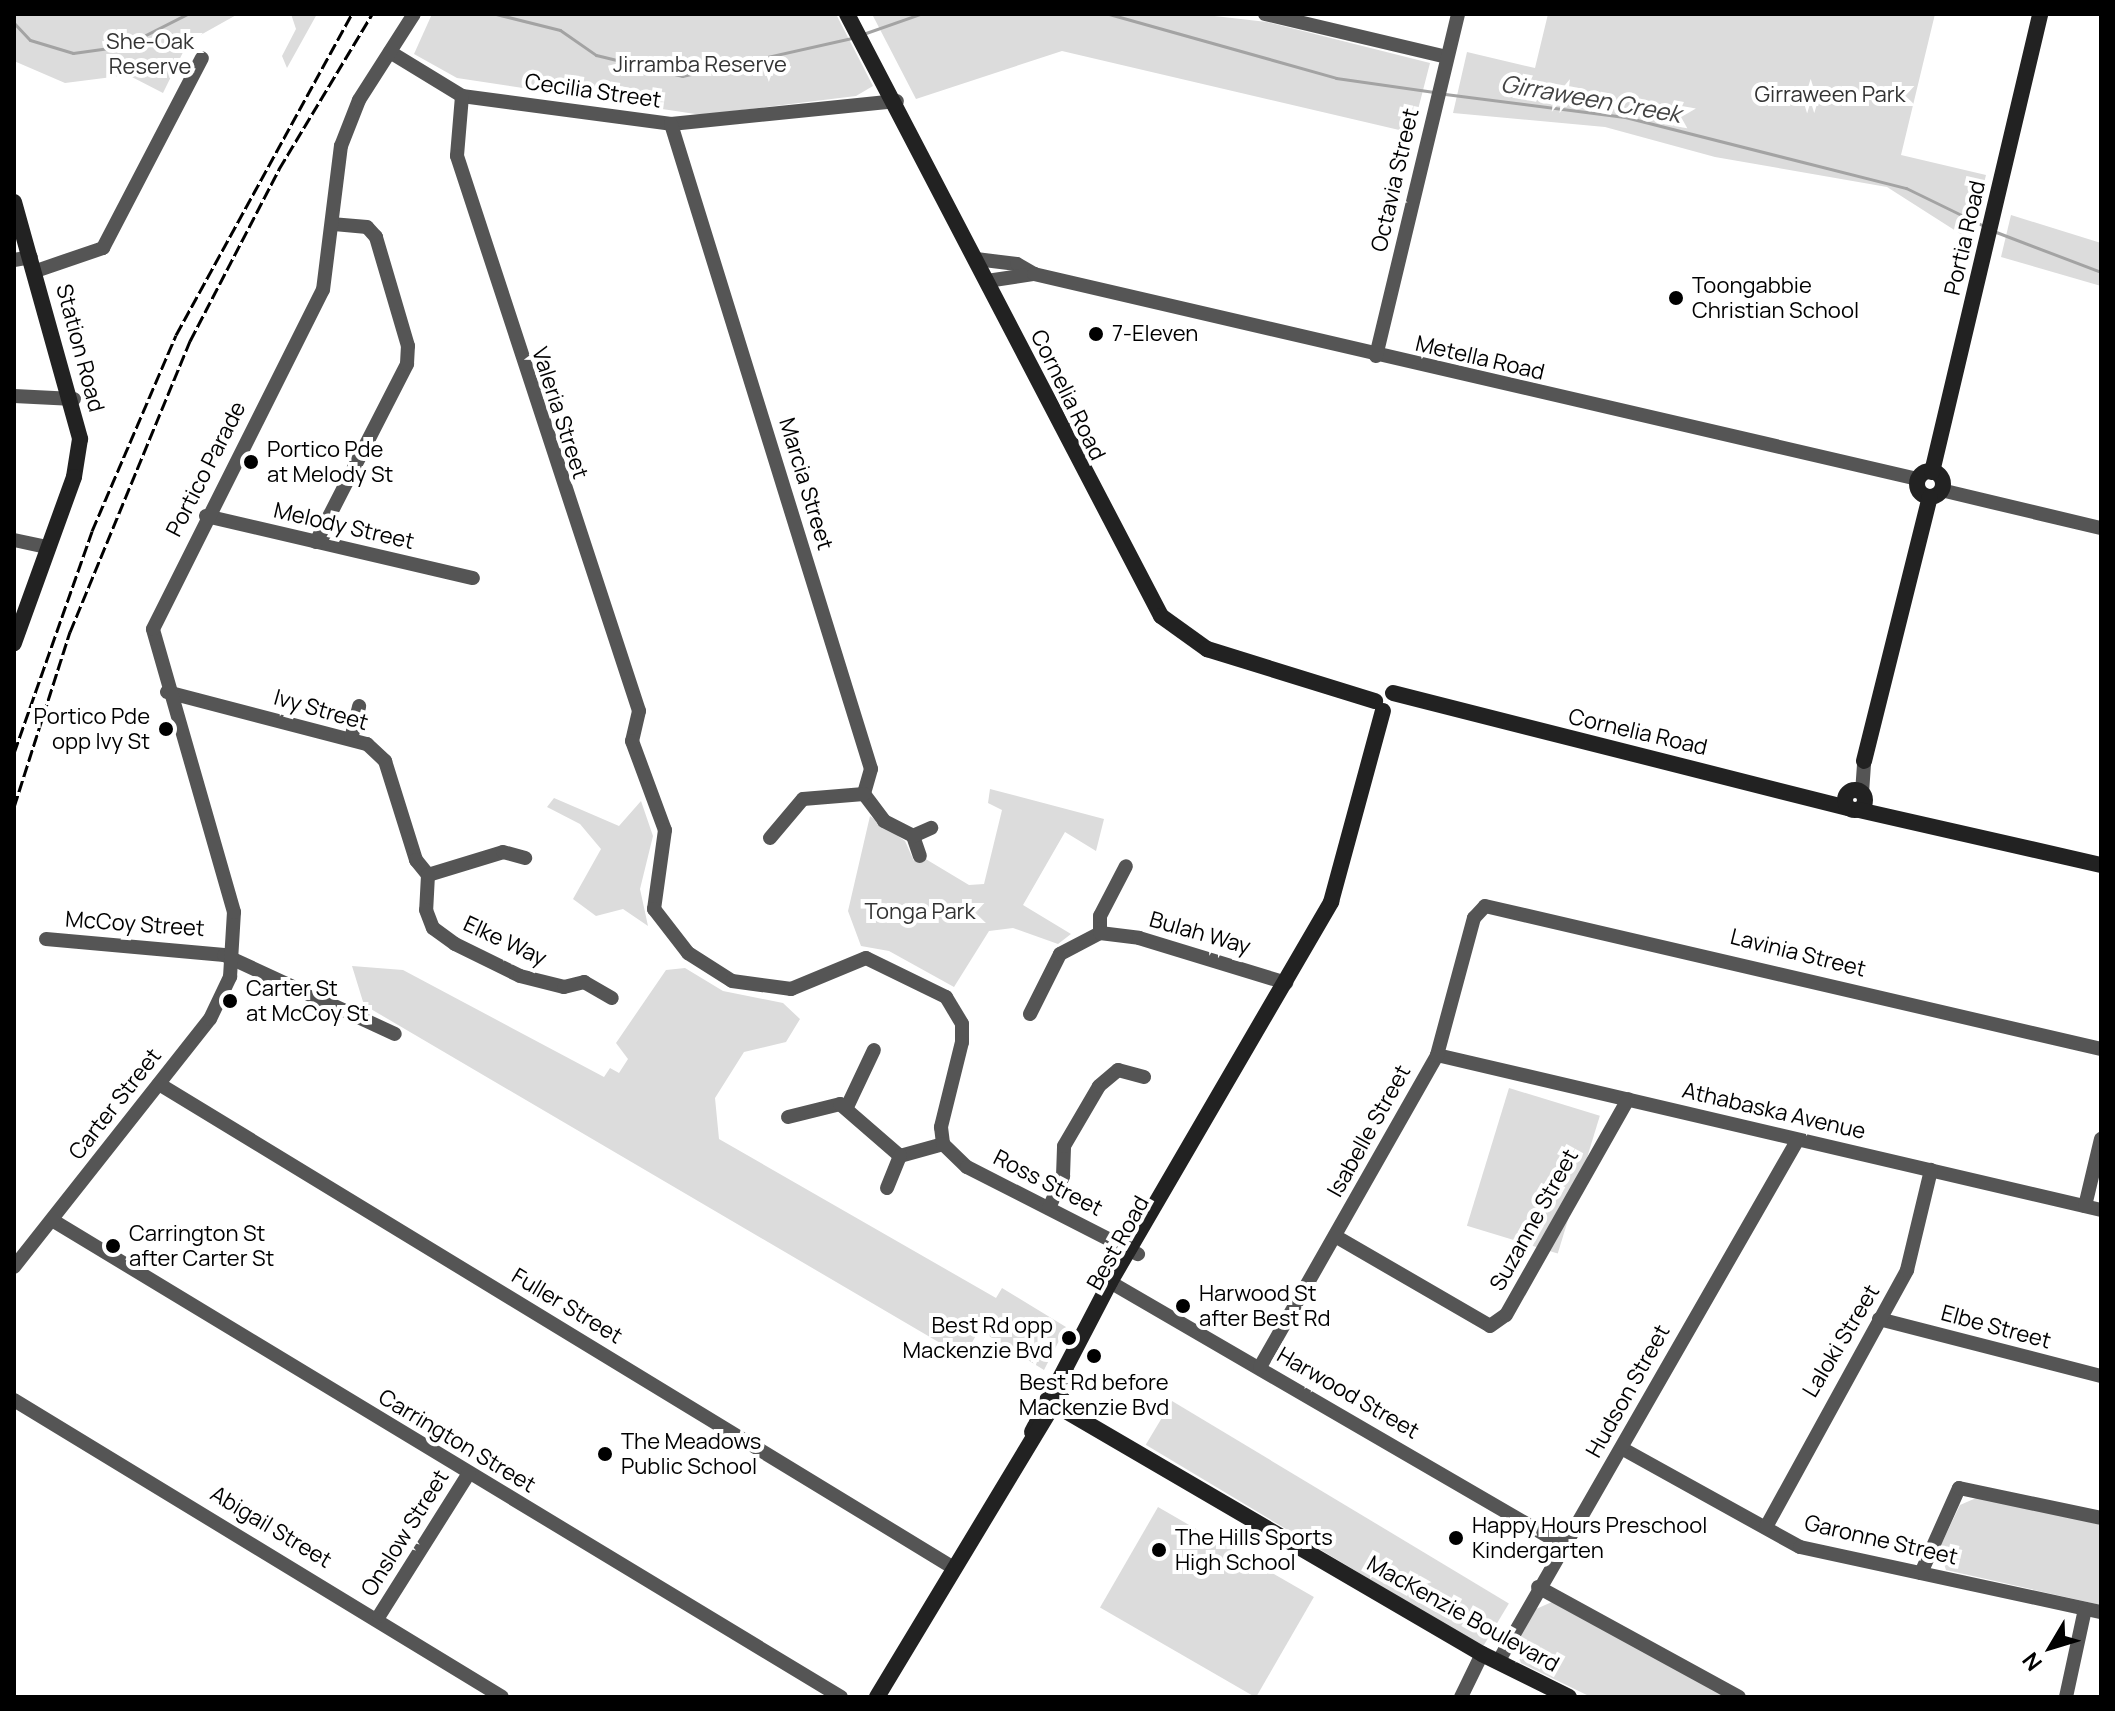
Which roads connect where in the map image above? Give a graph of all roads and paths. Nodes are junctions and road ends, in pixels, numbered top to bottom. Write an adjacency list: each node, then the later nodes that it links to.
1 (414, 14): 8 (street, Portico Parade)
2 (847, 14): 7 (main road, Cornelia Road)
3 (859, 14): 7 (main road, Cornelia Road)
4 (1265, 14): 9 (street)
5 (1458, 14): 9 (street, Octavia Street)
6 (2040, 14): 23 (main road, Portia Road)
7 (867, 43): 12 (main road, Cornelia Road)
8 (390, 52): 11 (street, Cecilia Street); 15 (street, Portico Parade)
9 (1447, 57): 20 (street, Octavia Street)
10 (202, 58): 17 (street)
11 (462, 96): 13 (street, Cecilia Street); 65 (street, Valeria Street)
12 (897, 101): 13 (street, Cecilia Street); 16 (main road, Cornelia Road)
13 (671, 124): 37 (street, Marcia Street)
14 (14, 202): 17 (main road, Station Road)
15 (334, 224): 25 (street, Portico Parade); 28 (street)
16 (976, 259): 18 (street, Metella Road); 19 (main road, Cornelia Road)
17 (27, 262): 22 (main road, Station Road)
18 (1034, 274): 19 (street, Metella Road); 20 (street, Metella Road)
19 (987, 281): 33 (main road, Cornelia Road)
20 (1376, 356): 23 (street, Metella Road)
21 (14, 396): 22 (street)
22 (74, 399): 29 (main road, Station Road)
23 (1925, 476): 24 (main road)
24 (1935, 494): 26 (street); 36 (main road)
25 (206, 516): 28 (street, Melody Street); 32 (street, Portico Parade)
26 (2101, 528)
27 (14, 540): 29 (street)
28 (316, 542): 30 (street, Melody Street)
29 (47, 547): 31 (main road, Station Road)
30 (473, 578)
31 (14, 643)
32 (167, 692): 35 (street, Ivy Street); 50 (street, Portico Parade)
33 (1386, 700): 38 (main road, Cornelia Road); 51 (main road, Best Road)
34 (359, 706): 35 (street)
35 (351, 739): 46 (street, Ivy Street)
36 (1864, 761): 38 (street)
37 (864, 794): 40 (street); 41 (street)
38 (1856, 799): 44 (main road, Cornelia Road)
39 (931, 828): 40 (street)
40 (913, 836): 42 (street)
41 (770, 838)
42 (920, 856)
43 (525, 858): 46 (street)
44 (2101, 865)
45 (1126, 866): 48 (street)
46 (428, 875): 52 (street, Elke Way)
47 (1485, 906): 55 (street, Lavinia Street); 57 (street, Isabelle Street)
48 (1100, 933): 51 (street, Bulah Way); 53 (street)
49 (46, 939): 50 (street, McCoy Street)
50 (236, 959): 54 (street, McCoy Street); 59 (street, Carter Street)
51 (1286, 983): 74 (main road, Best Road)
52 (612, 998)
53 (1030, 1014)
54 (395, 1034)
55 (2101, 1049)
56 (874, 1050): 61 (street)
57 (1437, 1055): 60 (street, Athabaska Avenue); 73 (street, Isabelle Street)
58 (1144, 1077): 70 (street)
59 (159, 1084): 72 (street, Carter Street); 87 (street, Fuller Street)
60 (1628, 1099): 64 (street, Athabaska Avenue); 73 (street, Suzanne Street)
61 (847, 1107): 62 (street); 66 (street)
62 (788, 1117)
63 (2101, 1139): 69 (street)
64 (1797, 1141): 67 (street, Athabaska Avenue); 82 (street, Hudson Street)
65 (943, 1144): 66 (street); 70 (street, Ross Street)
66 (900, 1156): 68 (street)
67 (1931, 1170): 69 (street, Athabaska Avenue); 77 (street, Laloki Street)
68 (887, 1188)
69 (2085, 1206): 71 (street, Athabaska Avenue)
70 (1049, 1208): 74 (street, Ross Street)
71 (2101, 1210)
72 (52, 1220): 75 (street, Carter Street); 83 (street, Carrington Street)
73 (1335, 1236): 78 (street, Isabelle Street)
74 (1133, 1251): 76 (main road, Best Road)
75 (14, 1267)
76 (1115, 1284): 78 (street, Harwood Street); 81 (main road, Best Road)
77 (1879, 1319): 79 (street, Elbe Street); 85 (street, Laloki Street)
78 (1260, 1367): 86 (street, Harwood Street)
79 (2101, 1376)
80 (14, 1400): 92 (street, Abigail Street)
81 (1050, 1402): 87 (main road, Best Road); 93 (main road, MacKenzie Boulevard)
82 (1623, 1449): 85 (street, Garonne Street); 86 (street, Hudson Street)
83 (469, 1473): 92 (street, Onslow Street); 96 (street, Carrington Street)
84 (2101, 1518): 88 (street)
85 (1766, 1527): 88 (street, Garonne Street)
86 (1563, 1545): 89 (street, Hudson Street)
87 (952, 1567): 97 (main road, Best Road)
88 (1921, 1573): 90 (street, Garonne Street)
89 (1538, 1587): 94 (street, Hudson Street); 100 (street)
90 (2085, 1609): 91 (street, Garonne Street); 101 (street)
91 (2101, 1612)
92 (379, 1616): 95 (street, Abigail Street)
93 (1482, 1654): 94 (main road, MacKenzie Boulevard); 98 (street)
94 (1498, 1662): 99 (main road, MacKenzie Boulevard)
95 (501, 1697)
96 (841, 1697)
97 (877, 1697)
98 (1461, 1697)
99 (1569, 1697)
100 (1739, 1697)
101 (2066, 1697)

